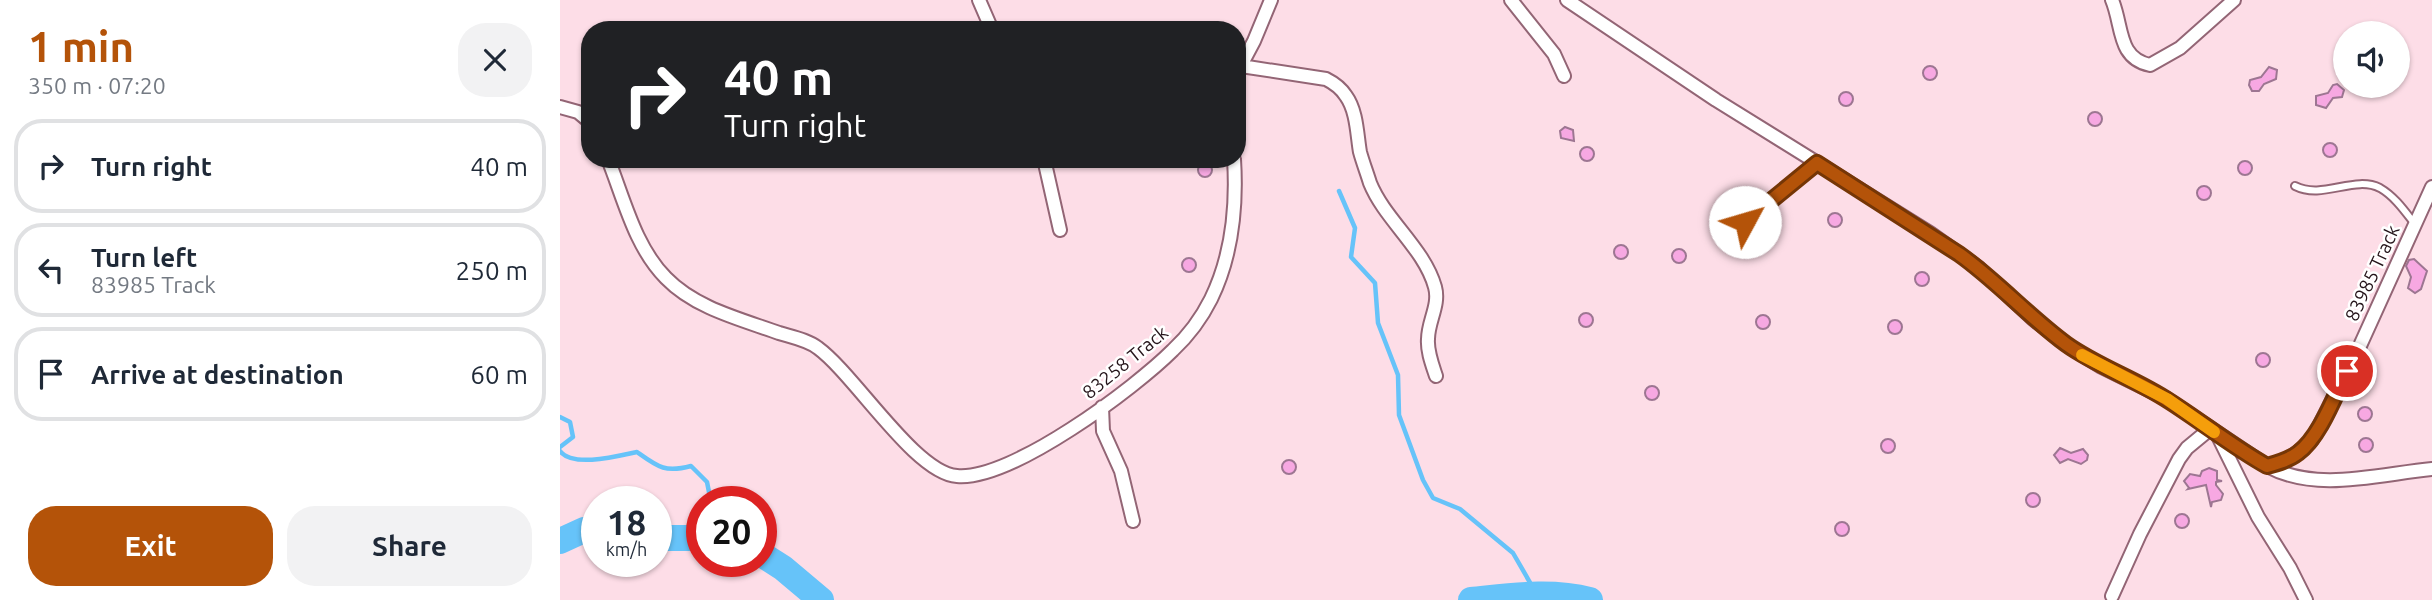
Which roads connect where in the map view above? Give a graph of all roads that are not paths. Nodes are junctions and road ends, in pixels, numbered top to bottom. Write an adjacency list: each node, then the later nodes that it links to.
1 (979, 0): 7 (street)
2 (1270, 0): 8 (street)
3 (1511, 0): 10 (street)
4 (1567, 0): 13 (street)
5 (2112, 0): 6 (street)
6 (2234, 0)
7 (988, 21)
8 (1246, 56)
9 (1246, 70): 22 (street)
10 (1564, 76)
11 (560, 107): 12 (street)
12 (581, 114)
13 (1817, 163): 19 (lane); 24 (street)
14 (612, 168): 23 (street, 83258 Track)
15 (1046, 168): 21 (street)
16 (1234, 168): 23 (street, 83258 Track)
17 (2295, 186): 20 (lane)
18 (2432, 187): 20 (street, 83985 Track)
19 (1745, 222)
20 (2416, 224): 25 (street, 83985 Track)
21 (1060, 230)
22 (1436, 376)
23 (1101, 407): 27 (street)
24 (2213, 432): 25 (street); 28 (street); 29 (street)
25 (2267, 466): 26 (street)
26 (2432, 469)
27 (1133, 521)
28 (2112, 596)
29 (2306, 600)

